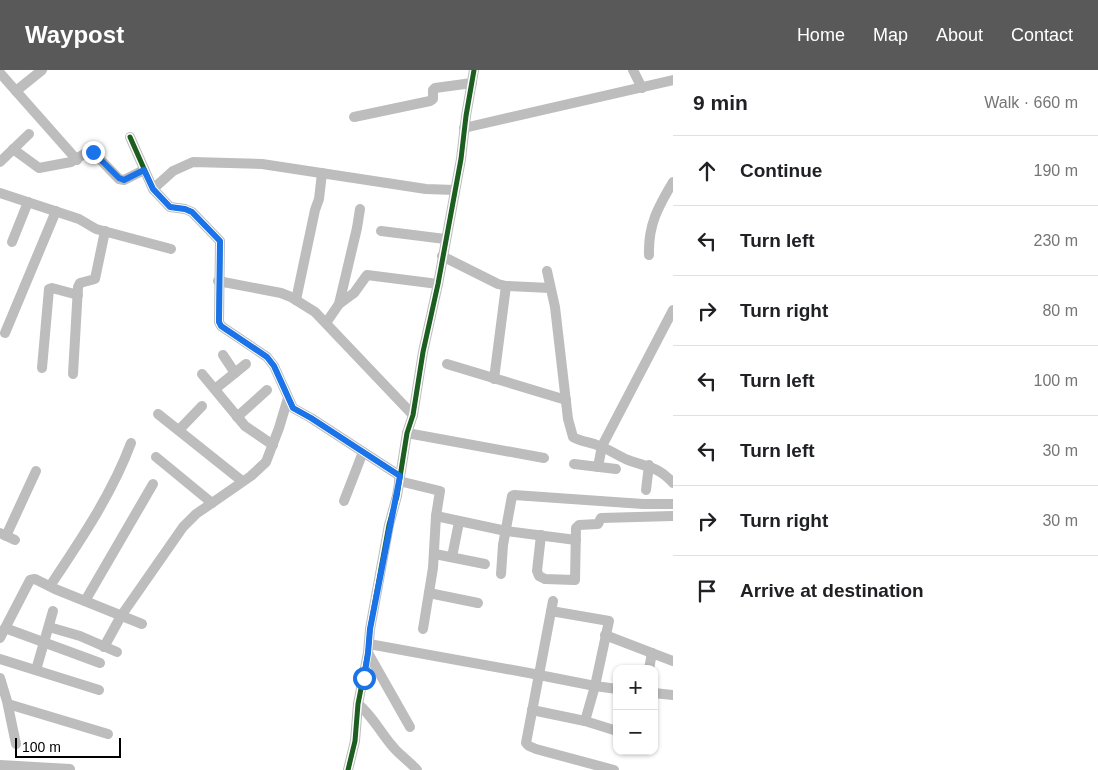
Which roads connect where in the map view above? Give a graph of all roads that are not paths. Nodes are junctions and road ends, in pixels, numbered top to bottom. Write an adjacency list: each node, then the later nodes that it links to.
1 (42, 70): 8 (street)
2 (474, 70): 6 (street)
3 (634, 70): 7 (street)
4 (0, 74): 8 (street)
5 (673, 80): 7 (street)
6 (472, 83): 9 (street); 10 (street)
7 (642, 88): 10 (street)
8 (16, 91): 14 (street)
9 (354, 117)
10 (464, 128): 20 (street)
11 (29, 134): 13 (street)
12 (130, 137): 16 (street)
13 (13, 149): 14 (street); 15 (street)
14 (77, 160): 16 (street)
15 (0, 162)
16 (144, 170): 19 (street)
17 (322, 173): 19 (street); 20 (street); 38 (street)
18 (673, 182): 30 (street)
19 (153, 189): 33 (street)
20 (455, 190): 27 (street)
21 (0, 193): 22 (street)
22 (28, 202): 24 (street); 28 (street)
23 (360, 209): 39 (street)
24 (56, 211): 25 (street); 42 (street)
25 (105, 231): 29 (street); 37 (street)
26 (381, 232): 27 (street)
27 (445, 238): 31 (street)
28 (12, 242)
29 (171, 249)
30 (649, 255)
31 (442, 256): 34 (street); 35 (street)
32 (547, 271): 36 (street)
33 (218, 281): 38 (street); 53 (street)
34 (438, 284): 39 (street); 57 (street)
35 (506, 286): 36 (street); 50 (street)
36 (550, 288): 54 (street)
37 (78, 294): 46 (street); 48 (street)
38 (296, 300): 41 (street)
39 (339, 304): 41 (street)
40 (673, 310): 63 (street)
41 (326, 323): 57 (street)
42 (5, 333)
43 (223, 355): 47 (street)
44 (246, 364): 47 (street)
45 (448, 364): 50 (street)
46 (42, 368)
47 (235, 373): 51 (street)
48 (73, 374)
49 (202, 374): 51 (street)
50 (494, 379): 54 (street)
51 (214, 389): 58 (street)
52 (266, 390): 58 (street)
53 (288, 398): 62 (street); 64 (street)
54 (566, 400): 63 (street)
55 (202, 406): 59 (street)
56 (158, 414): 59 (street)
57 (414, 415): 60 (street)
58 (237, 417): 62 (street)
59 (179, 430): 73 (street)
60 (407, 433): 66 (street); 72 (street)
61 (132, 443): 91 (street)
62 (273, 445): 73 (street)
63 (602, 446): 68 (street); 69 (street)
64 (362, 452): 72 (street); 77 (street)
65 (156, 457): 78 (street)
66 (544, 458)
67 (574, 464): 69 (street)
68 (649, 466): 74 (street); 76 (street)
69 (598, 467): 70 (street)
70 (616, 469)
71 (36, 471): 85 (street)
72 (399, 478): 80 (street); 104 (street)
73 (242, 482): 78 (street)
74 (673, 483)
75 (153, 484): 93 (street)
76 (646, 490)
77 (344, 500)
78 (212, 503): 96 (street)
79 (673, 504): 83 (street)
80 (436, 516): 82 (street); 87 (street)
81 (673, 516): 86 (street)
82 (459, 522): 83 (street); 88 (street)
83 (506, 531): 84 (street); 90 (street)
84 (541, 535): 86 (street); 86 (street)
85 (7, 536)
86 (576, 540)
87 (435, 554): 88 (street); 92 (street)
88 (452, 557): 89 (street)
89 (485, 564)
90 (501, 574)
91 (50, 586): 93 (street); 100 (street)
92 (429, 593): 94 (street); 99 (street)
93 (85, 601): 96 (street)
94 (478, 603)
95 (53, 611): 98 (street)
96 (121, 616): 97 (street); 103 (street)
97 (142, 624)
98 (49, 627): 102 (street); 103 (street)
99 (423, 630)
100 (2, 633): 102 (street)
101 (605, 635): 106 (street); 112 (street); 114 (street)
102 (44, 643): 109 (street); 111 (street)
103 (104, 647): 105 (street)
104 (368, 649): 112 (street); 120 (street); 123 (street)
105 (117, 652)
106 (652, 652): 108 (street); 110 (street)
107 (0, 659): 111 (street)
108 (673, 660)
109 (100, 663)
110 (650, 665)
111 (36, 670): 116 (street)
112 (539, 675): 114 (street); 121 (street)
113 (1, 682): 119 (street)
114 (595, 686): 115 (street); 122 (street)
115 (613, 688)
116 (99, 690)
117 (658, 693): 118 (street)
118 (673, 695)
119 (8, 704): 125 (street); 126 (street)
120 (358, 704): 130 (street); 131 (street)
121 (532, 710): 122 (street); 132 (street)
122 (585, 721): 124 (street)
123 (410, 727)
124 (613, 729)
125 (108, 734)
126 (16, 744)
127 (0, 765): 128 (street)
128 (24, 768): 129 (street)
129 (70, 769)
130 (348, 770)
131 (417, 770)
132 (614, 770)

